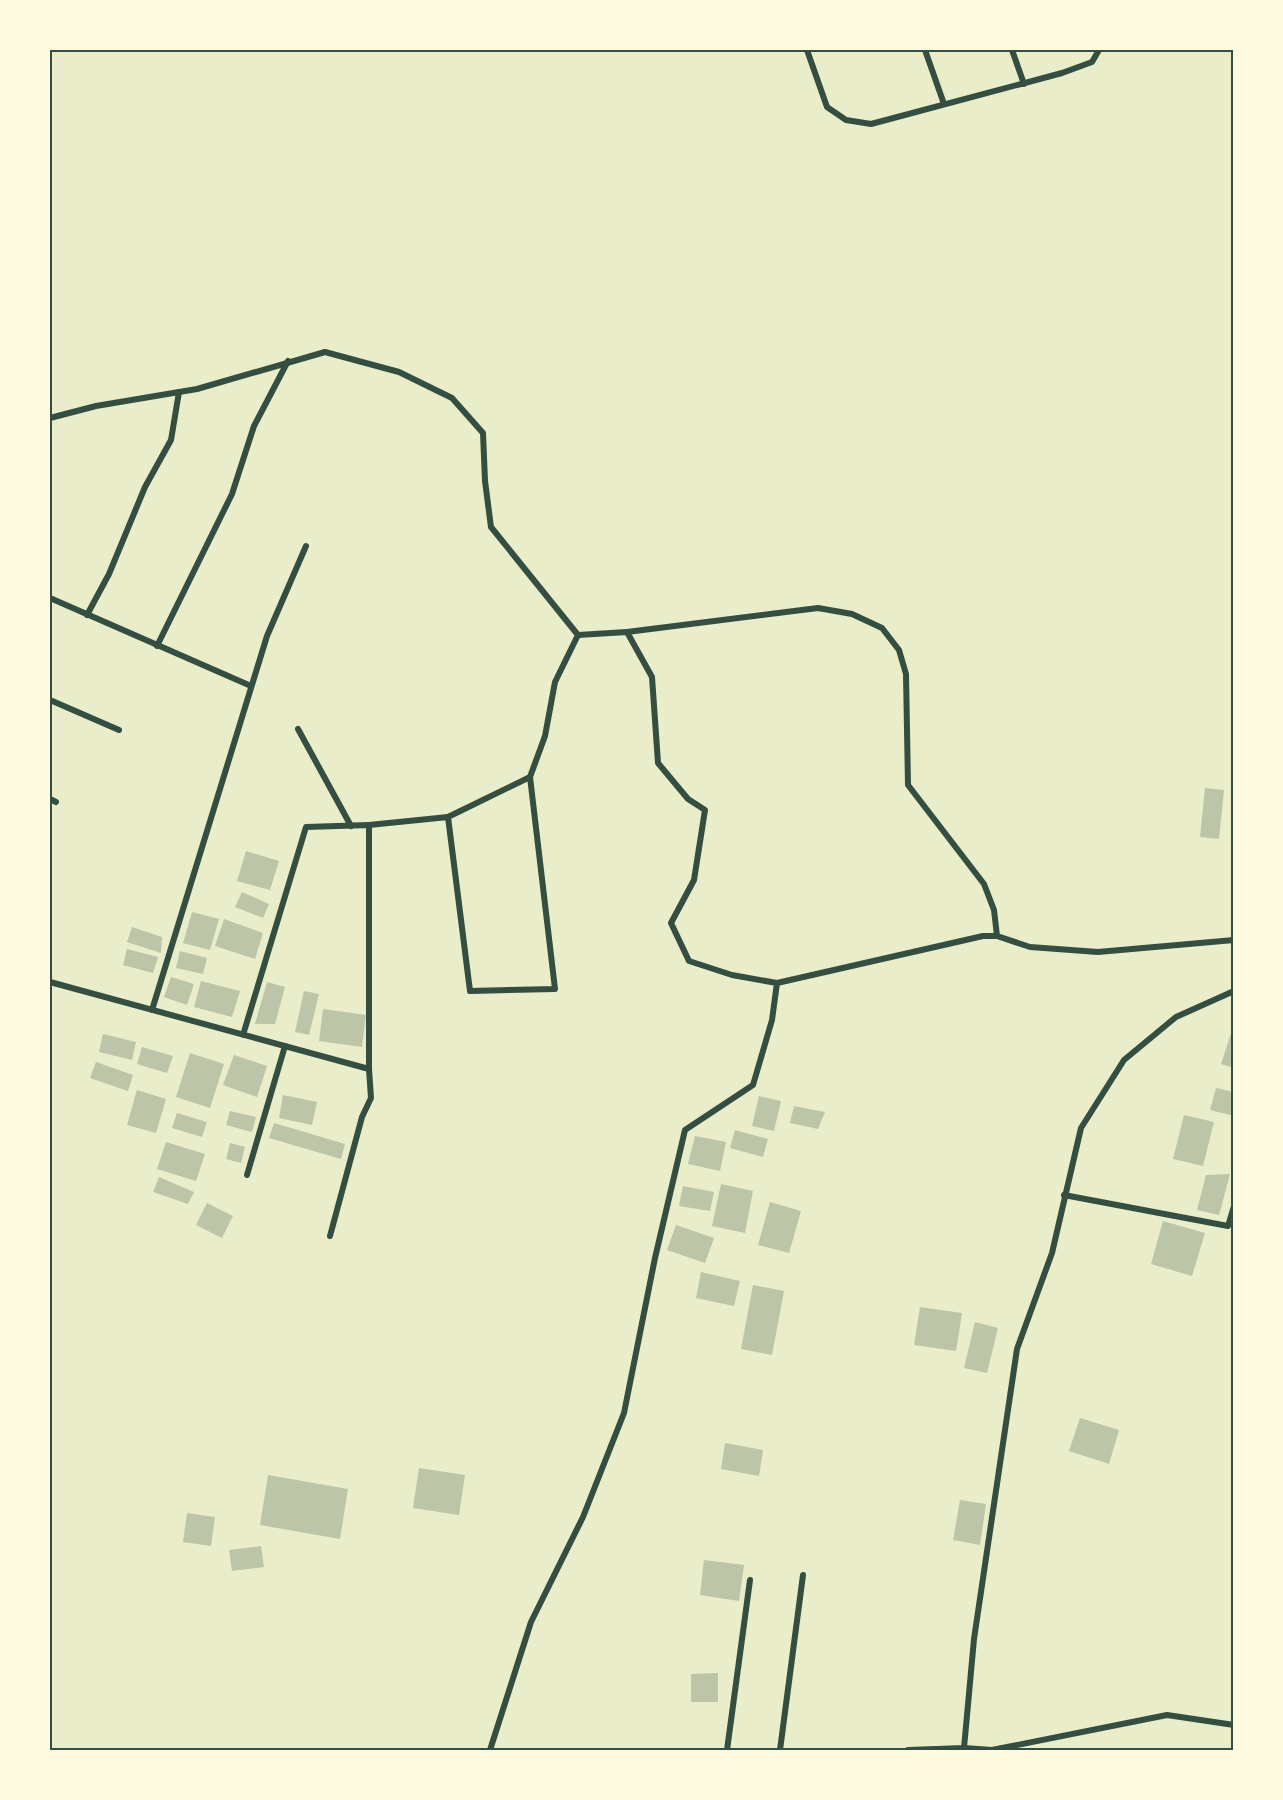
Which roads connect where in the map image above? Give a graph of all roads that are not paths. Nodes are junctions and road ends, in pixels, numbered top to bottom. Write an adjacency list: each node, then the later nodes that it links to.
1 (807, 50): 6 (street)
2 (925, 50): 6 (street)
3 (1012, 50): 5 (street)
4 (1099, 50): 5 (street)
5 (1024, 84): 6 (street)
6 (944, 104)
7 (288, 361): 8 (street); 14 (street); 15 (street)
8 (179, 392): 9 (street); 12 (street)
9 (50, 418)
10 (306, 546): 16 (street)
11 (50, 598): 12 (street)
12 (87, 615): 15 (street)
13 (627, 632): 14 (street); 24 (street); 27 (street)
14 (578, 635): 20 (street)
15 (157, 646): 16 (street)
16 (251, 686): 29 (street)
17 (50, 700): 19 (street)
18 (298, 729): 23 (street)
19 (120, 730)
20 (530, 777): 21 (street); 21 (street)
21 (448, 817): 22 (street)
22 (369, 825): 23 (street); 32 (street)
23 (351, 826): 30 (street)
24 (997, 936): 25 (street); 27 (street)
25 (1233, 940)
26 (50, 982): 29 (street)
27 (777, 983): 41 (street)
28 (1233, 991): 34 (street)
29 (152, 1010): 30 (street)
30 (243, 1035): 31 (street)
31 (285, 1046): 32 (street); 33 (street)
32 (369, 1069): 36 (street)
33 (247, 1175)
34 (1064, 1195): 35 (street); 40 (street)
35 (1233, 1206)
36 (330, 1236)
37 (803, 1575): 43 (street)
38 (750, 1580): 42 (street)
39 (1233, 1725): 40 (street)
40 (964, 1748): 44 (street)
41 (490, 1750)
42 (727, 1750)
43 (780, 1750)
44 (908, 1750)

